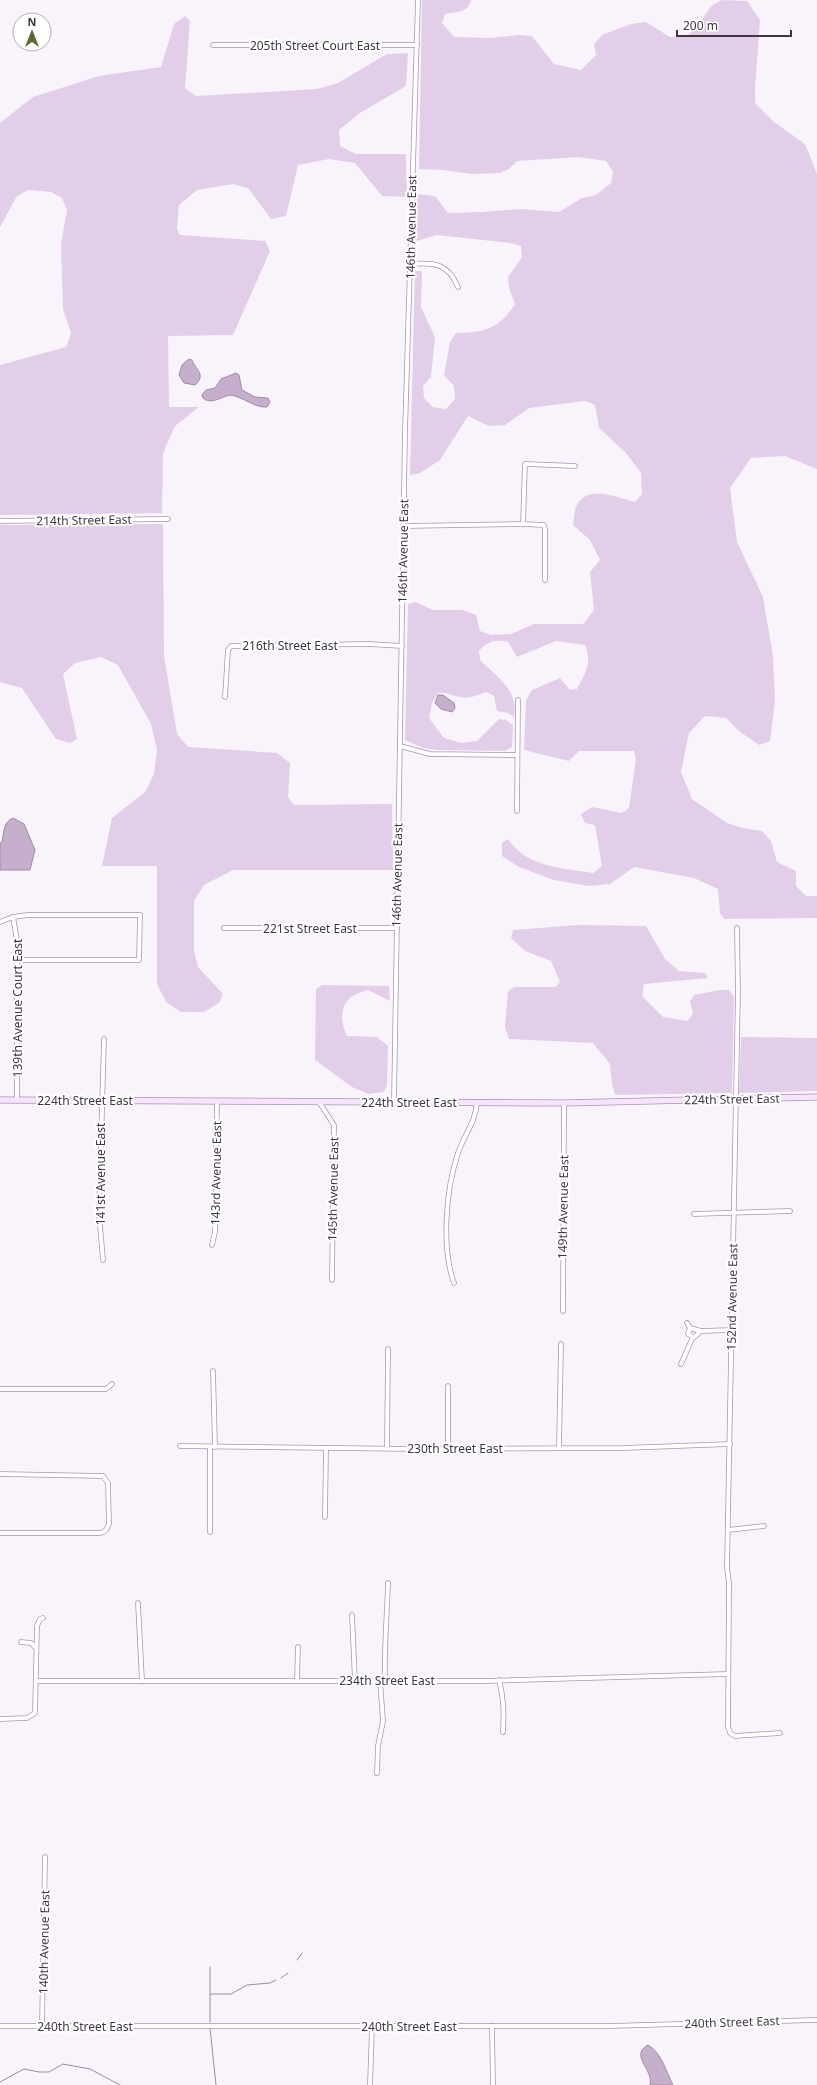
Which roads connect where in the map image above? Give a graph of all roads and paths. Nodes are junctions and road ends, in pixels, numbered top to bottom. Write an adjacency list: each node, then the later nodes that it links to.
1 (418, 0): 3 (street, 146th Avenue East)
2 (213, 44): 3 (street, 205th Street Court East)
3 (417, 45): 4 (street, 146th Avenue East)
4 (410, 264): 5 (street); 10 (street, 146th Avenue East)
5 (458, 287)
6 (575, 466): 9 (street)
7 (168, 519): 8 (street, 214th Street East)
8 (0, 521)
9 (523, 524): 10 (street); 11 (street)
10 (404, 526): 12 (street, 146th Avenue East)
11 (545, 580)
12 (402, 646): 13 (street, 216th Street East); 15 (street, 146th Avenue East)
13 (226, 696)
14 (518, 700): 16 (street)
15 (400, 746): 16 (street); 21 (street, 146th Avenue East)
16 (517, 755): 17 (street)
17 (517, 812)
18 (13, 917): 19 (street); 23 (street, 139th Avenue Court East); 23 (street)
19 (0, 922)
20 (224, 928): 21 (street, 221st Street East)
21 (396, 928): 32 (street, 146th Avenue East)
22 (737, 928): 26 (street, 152nd Avenue East)
23 (17, 960): 28 (street, 139th Avenue Court East)
24 (104, 1039): 29 (street, 141st Avenue East)
25 (817, 1097): 26 (street, 224th Street East)
26 (735, 1099): 34 (street, 224th Street East); 36 (street, 152nd Avenue East)
27 (0, 1100): 28 (street, 224th Street East)
28 (17, 1100): 29 (street, 224th Street East)
29 (103, 1100): 30 (street, 224th Street East); 39 (street, 141st Avenue East)
30 (217, 1101): 31 (street, 224th Street East); 38 (street, 143rd Avenue East)
31 (319, 1102): 32 (street, 224th Street East); 40 (street, 145th Avenue East)
32 (394, 1102): 33 (street, 224th Street East)
33 (477, 1102): 34 (street, 224th Street East); 41 (street)
34 (564, 1103): 42 (street, 149th Avenue East)
35 (790, 1211): 36 (street)
36 (733, 1213): 37 (street); 45 (street, 152nd Avenue East)
37 (694, 1214)
38 (212, 1245)
39 (103, 1260)
40 (332, 1280)
41 (454, 1283)
42 (562, 1311)
43 (687, 1323): 44 (street)
44 (690, 1328): 46 (street); 47 (street)
45 (732, 1330): 46 (street); 55 (street, 152nd Avenue East)
46 (701, 1332): 47 (street)
47 (694, 1337): 50 (street)
48 (560, 1344): 61 (street)
49 (388, 1350): 59 (street)
50 (681, 1364)
51 (213, 1371): 57 (street)
52 (112, 1384): 54 (street)
53 (448, 1386): 60 (street)
54 (0, 1389)
55 (730, 1444): 61 (street, 230th Street East); 65 (street, 152nd Avenue East)
56 (180, 1446): 57 (street, 230th Street East)
57 (212, 1447): 58 (street, 230th Street East); 66 (street)
58 (326, 1448): 59 (street, 230th Street East); 63 (street)
59 (387, 1448): 60 (street, 230th Street East)
60 (448, 1448): 61 (street, 230th Street East)
61 (559, 1448)
62 (0, 1474): 67 (street)
63 (325, 1517)
64 (764, 1526): 65 (street)
65 (728, 1530): 75 (street, 152nd Avenue East)
66 (210, 1532)
67 (0, 1533)
68 (388, 1583): 77 (street)
69 (138, 1603): 80 (street)
70 (352, 1615): 81 (street)
71 (43, 1618): 74 (street)
72 (21, 1642): 74 (street)
73 (298, 1647): 76 (street)
74 (36, 1648): 79 (street)
75 (728, 1674): 78 (street, 234th Street East); 84 (street)
76 (297, 1680): 80 (street, 234th Street East); 81 (street, 234th Street East)
77 (382, 1680): 78 (street, 234th Street East); 81 (street, 234th Street East); 85 (street)
78 (499, 1680): 83 (street)
79 (36, 1681): 80 (street, 234th Street East); 82 (street)
80 (142, 1681)
81 (355, 1681)
82 (0, 1719)
83 (503, 1732)
84 (780, 1733)
85 (377, 1773)
86 (45, 1857): 89 (street, 140th Avenue East)
87 (817, 2020): 91 (street, 240th Street East)
88 (0, 2026): 89 (street, 240th Street East)
89 (42, 2026): 90 (street, 240th Street East)
90 (372, 2026): 91 (street, 240th Street East); 92 (street)
91 (492, 2026): 93 (street)
92 (370, 2085)
93 (493, 2085)

